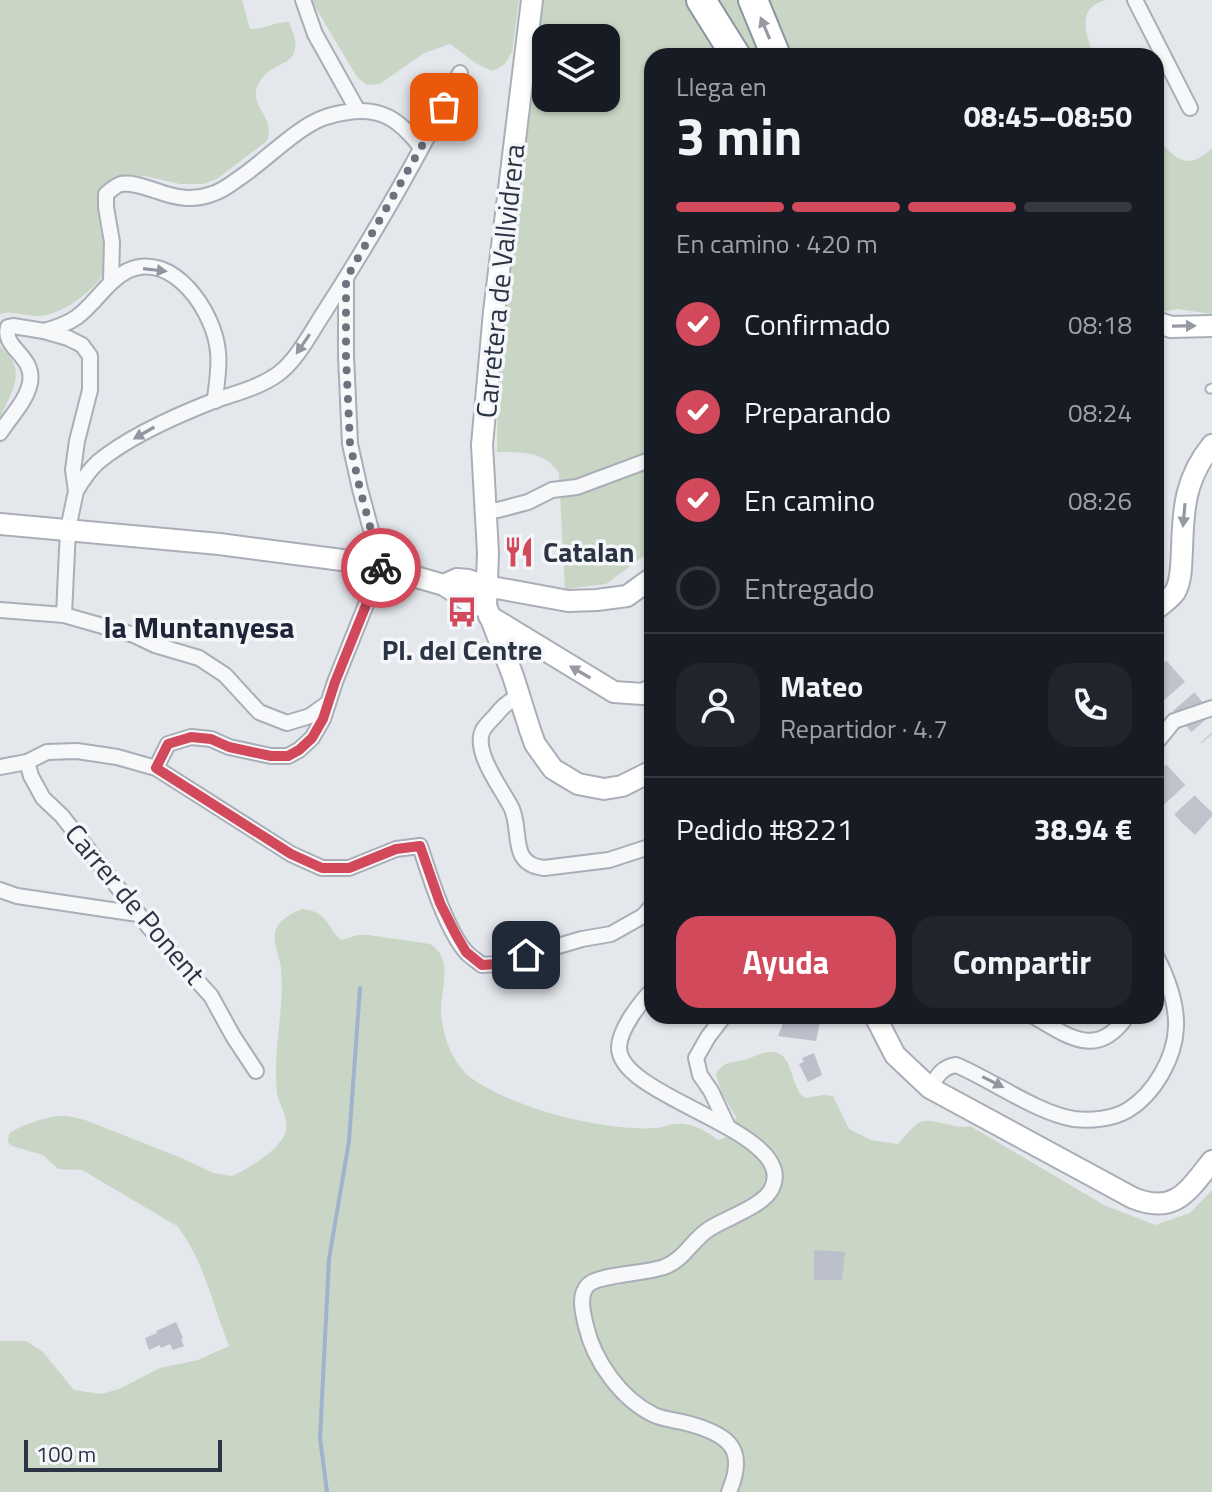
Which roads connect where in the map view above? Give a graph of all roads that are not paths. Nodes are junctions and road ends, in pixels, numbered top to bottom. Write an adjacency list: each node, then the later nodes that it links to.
1 (303, 0): 14 (street)
2 (532, 0): 26 (main road, Carretera de Vallvidrera)
3 (701, 0): 7 (highway)
4 (723, 0): 8 (highway)
5 (753, 0): 9 (highway, one-way to 5)
6 (1135, 0): 10 (street)
7 (731, 48)
8 (741, 48)
9 (773, 48)
10 (1159, 48)
11 (1164, 57): 13 (street)
12 (460, 73): 15 (street)
13 (1190, 108)
14 (358, 111): 15 (street); 17 (street)
15 (421, 147): 16 (street)
16 (346, 279): 21 (street, one-way to 21); 29 (street)
17 (111, 281): 20 (street); 21 (street, one-way to 21)
18 (1164, 325): 19 (main road, one-way to 19)
19 (1212, 326)
20 (44, 331): 22 (street); 25 (street)
21 (215, 401): 25 (street, one-way to 25)
22 (0, 433)
23 (1212, 445): 31 (main road, one-way to 31)
24 (644, 462): 26 (street)
25 (76, 491): 28 (street)
26 (485, 510): 32 (main road, Carretera de Vallvidrera)
27 (0, 524): 28 (main road)
28 (68, 529): 29 (main road); 34 (street)
29 (381, 567): 32 (main road); 37 (street)
30 (644, 584): 32 (main road)
31 (1164, 602)
32 (487, 603): 35 (main road, one-way to 32); 36 (main road)
33 (0, 610): 34 (street)
34 (64, 615): 37 (street)
35 (644, 693)
36 (518, 697): 43 (main road); 44 (street)
37 (328, 703): 42 (street)
38 (1212, 708): 39 (street)
39 (1164, 733)
40 (27, 762): 41 (street); 42 (street); 46 (street, Carrer de Ponent)
41 (0, 767)
42 (156, 768): 47 (street)
43 (644, 775)
44 (644, 849)
45 (0, 890): 46 (street)
46 (138, 914): 54 (street, Carrer de Ponent)
47 (644, 915)
48 (1164, 973): 55 (street, one-way to 48)
49 (644, 1000): 56 (street)
50 (718, 1024): 56 (street)
51 (879, 1024): 55 (main road)
52 (1047, 1024): 53 (street)
53 (1121, 1024)
54 (256, 1071)
55 (930, 1088): 57 (main road)
56 (728, 1127): 58 (street)
57 (1212, 1161)
58 (729, 1492)

